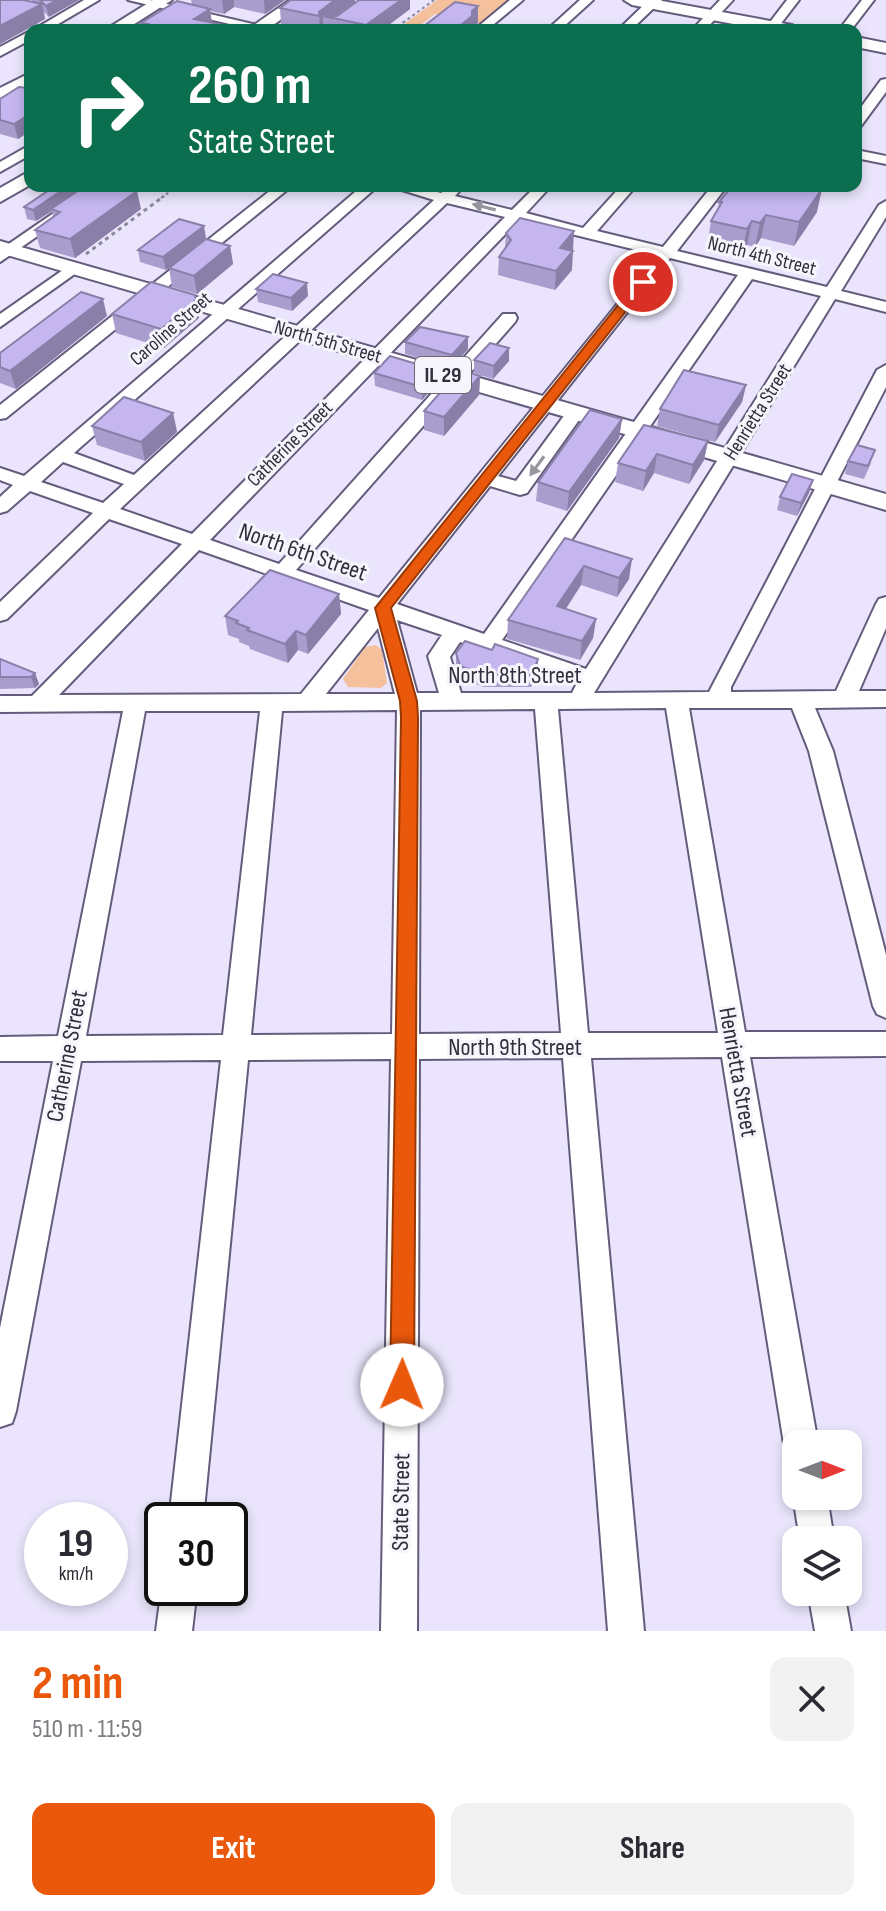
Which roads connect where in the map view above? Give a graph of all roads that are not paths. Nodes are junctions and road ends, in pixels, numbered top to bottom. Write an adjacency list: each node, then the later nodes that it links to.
1 (93, 0): 14 (street)
2 (134, 0): 10 (street)
3 (301, 0): 18 (main road)
4 (517, 0): 19 (street)
5 (587, 0): 20 (street)
6 (632, 0): 11 (main road)
7 (727, 0): 12 (street)
8 (793, 0): 24 (street)
9 (868, 0): 25 (street)
10 (160, 2): 13 (street); 15 (main road)
11 (654, 2): 12 (main road); 21 (street)
12 (712, 15): 22 (street); 23 (main road)
13 (206, 16): 16 (street); 17 (street)
14 (50, 24)
15 (123, 24)
16 (193, 24)
17 (240, 24)
18 (269, 24)
19 (487, 24)
20 (560, 24)
21 (630, 24)
22 (704, 24)
23 (753, 24)
24 (774, 24)
25 (850, 24)
26 (24, 38): 29 (street)
27 (862, 43): 28 (main road)
28 (886, 48)
29 (0, 52)
30 (24, 81): 32 (main road)
31 (886, 83): 34 (street)
32 (2, 92): 33 (street)
33 (24, 96)
34 (862, 115)
35 (0, 147): 36 (street)
36 (24, 151)
37 (862, 155): 39 (street)
38 (24, 156): 40 (street)
39 (886, 160)
40 (12, 177): 48 (main road)
41 (93, 192): 52 (street)
42 (278, 192): 56 (street)
43 (364, 192): 59 (street, Caroline Street)
44 (451, 192): 50 (street, North 4th Street, one-way to 44); 62 (street)
45 (538, 192): 50 (street, Catherine Street)
46 (624, 192): 51 (street)
47 (715, 192): 53 (street)
48 (0, 196)
49 (886, 205): 57 (street, Henrietta Street)
50 (515, 215): 51 (street, North 4th Street); 63 (street, Catherine Street)
51 (587, 233): 53 (street, North 4th Street)
52 (2, 249): 54 (main road, North 5th Street / IL 29)
53 (667, 252): 55 (street, North 4th Street); 66 (street)
54 (73, 268): 56 (main road, North 5th Street / IL 29); 61 (street)
55 (748, 273): 57 (street, North 4th Street); 69 (street)
56 (154, 292): 59 (main road, North 5th Street / IL 29); 68 (street)
57 (832, 294): 58 (street, North 4th Street); 71 (street, Henrietta Street)
58 (886, 307)
59 (224, 312): 62 (main road, North 5th Street / IL 29); 70 (street, Caroline Street)
60 (509, 318): 65 (street)
61 (0, 322)
62 (298, 333): 63 (main road, North 5th Street / IL 29); 79 (street)
63 (377, 356): 65 (main road, North 5th Street / IL 29); 80 (street, Catherine Street)
64 (886, 370): 76 (street)
65 (455, 378): 66 (main road, North 5th Street / IL 29); 81 (street)
66 (543, 404): 67 (main road, North 5th Street / IL 29); 73 (street)
67 (575, 413): 69 (main road, North 5th Street / IL 29); 73 (street, one-way to 73)
68 (0, 414)
69 (638, 432): 71 (main road, North 5th Street / IL 29); 86 (street)
70 (61, 455): 74 (street); 75 (street, Caroline Street)
71 (729, 458): 76 (main road, North 5th Street / IL 29); 87 (street, Henrietta Street)
72 (0, 474): 75 (street, North 6th Street)
73 (485, 478): 83 (street)
74 (128, 479)
75 (27, 484): 78 (street, Caroline Street); 79 (street, North 6th Street)
76 (825, 485): 77 (main road, North 5th Street / IL 29); 93 (street)
77 (886, 502)
78 (0, 507)
79 (106, 511): 80 (street, North 6th Street); 84 (street)
80 (194, 541): 81 (street, North 6th Street); 101 (street, Catherine Street)
81 (282, 573): 83 (street, North 6th Street)
82 (886, 604): 89 (street)
83 (383, 608): 85 (street, North 6th Street); 94 (street); 95 (street, State Street)
84 (0, 614)
85 (455, 633): 86 (street, North 6th Street); 96 (street)
86 (488, 644): 87 (street, North 6th Street)
87 (590, 679): 91 (street, Henrietta Street)
88 (800, 699): 89 (street, North 8th Street); 93 (street, North 8th Street); 102 (street)
89 (844, 699): 90 (street, North 8th Street)
90 (886, 699)
91 (578, 700): 92 (street, North 8th Street); 97 (street, North 8th Street)
92 (676, 700): 93 (street, North 8th Street); 105 (street, Henrietta Street)
93 (720, 700)
94 (308, 701): 95 (street, North 8th Street); 99 (street, North 8th Street)
95 (408, 701): 96 (street, North 8th Street); 106 (street, State Street)
96 (452, 701): 97 (street, North 8th Street)
97 (546, 701): 104 (street)
98 (136, 702): 99 (street, North 8th Street); 101 (street, North 8th Street); 109 (street, Catherine Street)
99 (272, 702): 107 (street)
100 (0, 704): 101 (street, North 8th Street)
101 (37, 704)
102 (886, 1006)
103 (886, 1044): 105 (street, North 9th Street)
104 (575, 1046): 105 (street, North 9th Street); 106 (street, North 9th Street); 117 (street)
105 (733, 1046): 111 (street, Henrietta Street)
106 (407, 1047): 107 (street, North 9th Street); 116 (street, State Street)
107 (235, 1048): 109 (street, North 9th Street); 112 (street)
108 (0, 1049): 109 (street, North 9th Street)
109 (68, 1049): 110 (street, Catherine Street)
110 (0, 1411)
111 (799, 1430)
112 (188, 1502)
113 (177, 1606): 115 (street)
114 (829, 1606): 118 (street)
115 (174, 1631)
116 (399, 1631)
117 (626, 1631)
118 (833, 1631)

